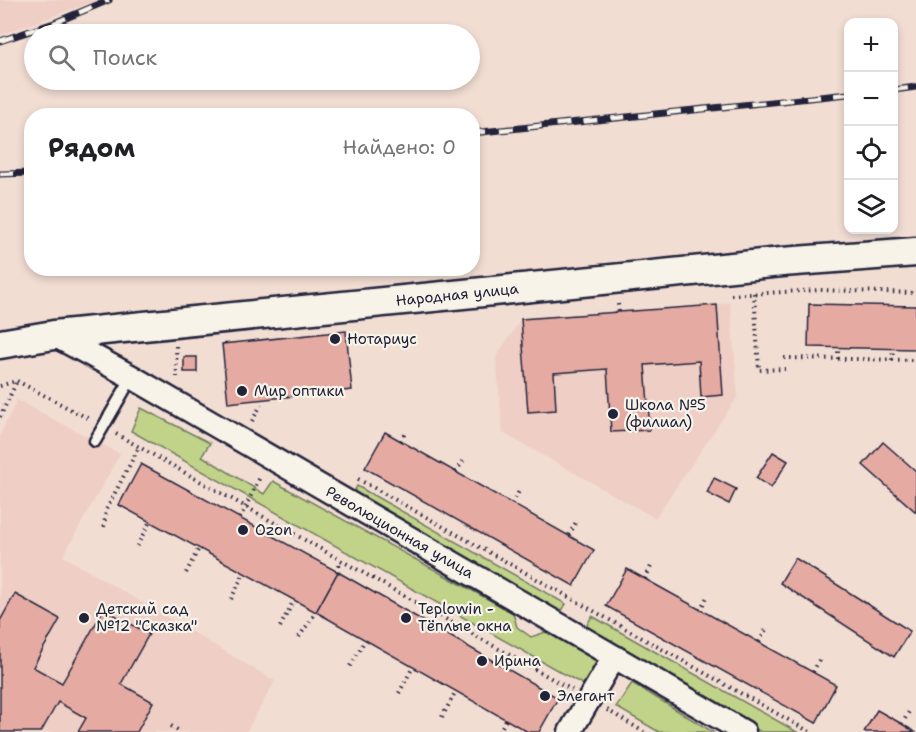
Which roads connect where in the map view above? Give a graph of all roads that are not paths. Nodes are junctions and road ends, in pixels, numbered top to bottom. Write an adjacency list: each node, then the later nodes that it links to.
1 (916, 252): 2 (street, Народная улица)
2 (54, 335): 3 (street, Народная улица); 4 (street, Революционная улица)
3 (0, 344)
4 (132, 377): 5 (lane); 6 (street, Революционная улица)
5 (95, 441)
6 (614, 657): 7 (street); 8 (street, Революционная улица)
7 (570, 732)
8 (744, 732)

